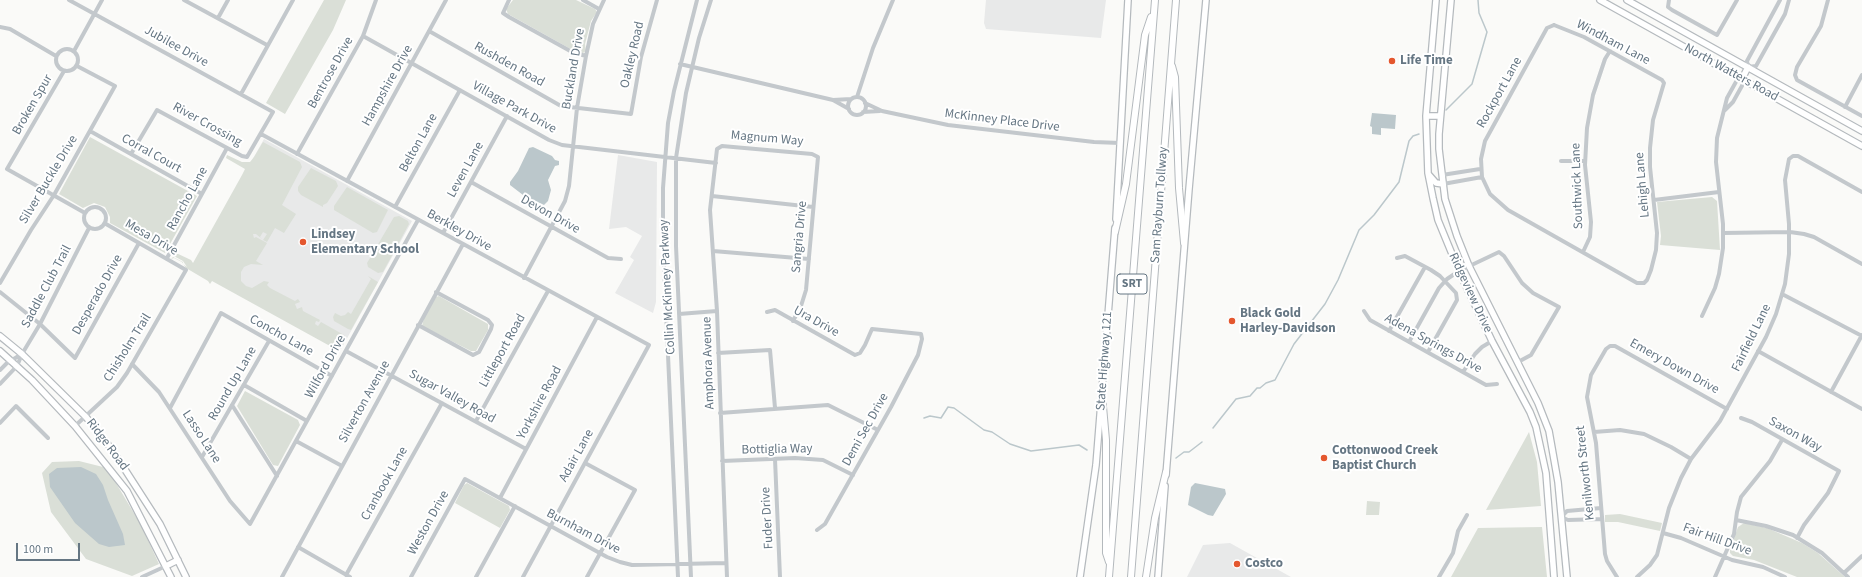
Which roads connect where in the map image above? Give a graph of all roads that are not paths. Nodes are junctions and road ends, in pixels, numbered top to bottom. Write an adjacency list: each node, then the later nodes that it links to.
1 (69, 0): 29 (street, Jubilee Drive)
2 (102, 0): 29 (street)
3 (184, 0): 30 (street)
4 (228, 0): 30 (street)
5 (293, 0): 35 (street)
6 (376, 0): 34 (street, Bentrose Drive)
7 (446, 0): 33 (street, Hampshire Drive)
8 (509, 0): 39 (street)
9 (583, 0): 28 (street)
10 (604, 0): 28 (street, Buckland Drive)
11 (657, 0): 62 (street, Oakley Road)
12 (698, 0): 42 (street, Collin McKinney Parkway)
13 (711, 0): 44 (street, Collin McKinney Parkway)
14 (893, 0): 52 (street)
15 (1128, 0): 70 (main road, State Highway 121)
16 (1176, 0): 40 (highway, Sam Rayburn Tollway / SRT)
17 (1206, 0): 107 (main road)
18 (1436, 0): 64 (main road, Ridgeview Drive)
19 (1451, 0): 65 (main road, Ridgeview Drive)
20 (1600, 0): 48 (main road, North Watters Road)
21 (1627, 0): 45 (main road, North Watters Road)
22 (1669, 0): 23 (street)
23 (1737, 0)
24 (1780, 0): 45 (street)
25 (1789, 0): 45 (street)
26 (1828, 0): 56 (street)
27 (1155, 2): 102 (highway); 216 (highway, Sam Rayburn Tollway / SRT)
28 (599, 9): 39 (street, Buckland Drive)
29 (94, 14): 36 (street); 51 (street, Jubilee Drive)
30 (218, 18): 35 (street)
31 (1549, 26): 37 (street, Windham Lane); 84 (street, Rockport Lane)
32 (0, 27): 38 (street)
33 (429, 31): 41 (street, Hampshire Drive); 57 (street, Rushden Road)
34 (363, 36): 41 (street, Village Park Drive); 76 (street, Bentrose Drive)
35 (267, 45): 51 (street)
36 (74, 51): 38 (street); 43 (street)
37 (1610, 51): 49 (street, Windham Lane); 81 (street, Southwick Lane)
38 (56, 56): 46 (street)
39 (586, 56): 57 (street, Buckland Drive)
40 (1171, 62): 107 (highway); 235 (highway, Sam Rayburn Tollway / SRT)
41 (412, 63): 50 (street, Village Park Drive); 86 (street, Hampshire Drive)
42 (680, 64): 44 (street); 78 (street, Collin McKinney Parkway)
43 (77, 66): 46 (street); 67 (street, Silver Buckle Drive)
44 (692, 67): 54 (street); 79 (street, Collin McKinney Parkway)
45 (1748, 67): 48 (main road); 68 (main road, North Watters Road)
46 (64, 72): 92 (street, Broken Spur)
47 (1862, 75): 56 (street)
48 (1742, 79): 59 (street); 59 (street); 71 (main road, North Watters Road)
49 (1664, 83): 94 (street, Lehigh Lane)
50 (460, 90): 63 (street, Village Park Drive); 95 (street, Belton Lane)
51 (241, 94): 69 (street, Jubilee Drive)
52 (857, 97): 53 (street); 55 (street)
53 (851, 99): 54 (street); 58 (street)
54 (833, 100): 58 (street)
55 (865, 103): 60 (street, McKinney Place Drive); 61 (street)
56 (1845, 107): 66 (street)
57 (577, 108): 62 (street, Rushden Road); 72 (street, Buckland Drive)
58 (849, 109): 61 (street)
59 (1725, 110): 89 (street)
60 (882, 111): 61 (street, McKinney Place Drive); 70 (street, McKinney Place Drive)
61 (863, 112)
62 (630, 114)
63 (507, 116): 72 (street, Village Park Drive); 87 (street, Leven Lane)
64 (1426, 116): 65 (main road); 83 (main road, Ridgeview Drive)
65 (1439, 116): 85 (main road, Ridgeview Drive)
66 (1862, 116)
67 (90, 131): 75 (street, Corral Court); 92 (street, Silver Buckle Drive)
68 (1862, 131)
69 (261, 134): 73 (street, River Crossing); 76 (street, Berkley Drive)
70 (1120, 143): 102 (main road, State Highway 121)
71 (1862, 146)
72 (573, 147): 78 (street, Village Park Drive); 100 (street, Buckland Drive)
73 (227, 148): 75 (street, River Crossing); 91 (street, Rancho Lane)
74 (717, 149): 77 (street, Magnum Way); 82 (street, Amphora Avenue)
75 (131, 154): 91 (street, Corral Court)
76 (297, 154): 86 (street, Berkley Drive)
77 (816, 154): 96 (street, Sangria Drive)
78 (664, 157): 79 (street, Village Park Drive); 213 (street, Collin McKinney Parkway)
79 (676, 158): 82 (street, Village Park Drive); 130 (street, Collin McKinney Parkway)
80 (1562, 161): 81 (street)
81 (1585, 161): 110 (street, Southwick Lane)
82 (716, 163): 93 (street, Amphora Avenue)
83 (1428, 173): 88 (main road); 119 (main road, Ridgeview Drive)
84 (1481, 173): 85 (street); 88 (street); 110 (street)
85 (1442, 175): 88 (main road, Ridgeview Drive)
86 (347, 181): 95 (street, Berkley Drive)
87 (471, 182): 100 (street, Devon Drive); 104 (street, Leven Lane)
88 (1443, 184): 116 (main road, Ridgeview Drive)
89 (1719, 192): 94 (street); 105 (street)
90 (1862, 192): 103 (street, Fairfield Lane)
91 (202, 194): 111 (street, Rancho Lane)
92 (54, 195): 97 (street); 122 (street, Silver Buckle Drive)
93 (712, 196): 96 (street); 109 (street, Amphora Avenue)
94 (1654, 200): 110 (street, Lehigh Lane)
95 (395, 207): 98 (street, Berkley Drive)
96 (813, 207): 114 (street, Sangria Drive)
97 (85, 213): 99 (street); 101 (street)
98 (418, 220): 104 (street, Berkley Drive); 145 (street, Wilford Drive)
99 (106, 224): 101 (street); 106 (street, Mesa Drive)
100 (552, 227): 113 (street, Devon Drive); 120 (street, Buckland Drive)
101 (89, 228): 134 (street, Saddle Club Trail)
102 (1115, 232): 163 (main road, State Highway 121)
103 (1790, 232): 105 (street); 115 (street); 126 (street, Fairfield Lane)
104 (443, 233): 108 (street, Berkley Drive)
105 (1723, 234): 131 (street)
106 (139, 243): 111 (street, Mesa Drive); 134 (street, Desperado Drive)
107 (1184, 243): 189 (main road)
108 (462, 244): 120 (street, Berkley Drive); 125 (street, Silverton Avenue)
109 (713, 250): 114 (street); 128 (street, Amphora Avenue)
110 (1583, 252)
111 (167, 258): 118 (street, Mesa Drive)
112 (1397, 258): 117 (street)
113 (621, 259)
114 (809, 259): 133 (street, Sangria Drive)
115 (1862, 264)
116 (1469, 266): 119 (street); 152 (main road, Ridgeview Drive); 152 (street)
117 (1425, 267): 121 (street); 136 (street)
118 (186, 270): 153 (street, Chisholm Trail)
119 (1459, 271): 121 (street); 141 (main road, Ridgeview Drive)
120 (524, 278): 123 (street, Berkley Drive)
121 (1444, 281): 142 (street); 148 (street)
122 (0, 283)
123 (548, 291): 132 (street, Berkley Drive); 174 (street, Littleport Road)
124 (0, 292): 134 (street)
125 (436, 292): 135 (street, Silverton Avenue); 135 (street)
126 (1782, 294): 139 (street); 147 (street, Fairfield Lane)
127 (1364, 311): 136 (street, Adena Springs Drive)
128 (717, 312): 130 (street); 149 (street, Amphora Avenue)
129 (767, 312): 133 (street, Ura Drive)
130 (679, 314): 214 (street, Collin McKinney Parkway)
131 (1702, 316)
132 (597, 317): 143 (street, Berkley Drive); 182 (street, Yorkshire Road)
133 (793, 320): 137 (street, Ura Drive)
134 (40, 324): 150 (street, Saddle Club Trail)
135 (418, 325): 157 (street, Silverton Avenue)
136 (1389, 331): 142 (street, Adena Springs Drive)
137 (921, 334): 177 (street, Demi Sec Drive)
138 (0, 336): 150 (main road, Ridge Road)
139 (1862, 336): 162 (street)
140 (269, 341): 158 (street, Concho Lane); 161 (street, Round Up Lane); 166 (street, Concho Lane)
141 (1492, 341): 156 (street); 199 (main road, Ridgeview Drive)
142 (1409, 342): 148 (street, Adena Springs Drive)
143 (649, 345): 187 (street, Adair Lane)
144 (1610, 346): 168 (street, Emery Down Drive); 178 (street, Kenilworth Street)
145 (346, 350): 157 (street, Sugar Valley Road); 158 (street, Wilford Drive)
146 (0, 351): 151 (main road, Ridge Road)
147 (1758, 351): 162 (street); 168 (street, Fairfield Lane)
148 (1428, 352): 156 (street, Adena Springs Drive)
149 (718, 353): 167 (street); 170 (street, Amphora Avenue)
150 (22, 354): 151 (street); 154 (street, Saddle Club Trail); 171 (main road, Ridge Road)
151 (10, 360): 154 (main road, Ridge Road); 155 (street)
152 (1518, 362): 200 (main road, Ridgeview Drive)
153 (132, 364): 166 (street, Lasso Lane); 171 (street, Chisholm Trail)
154 (17, 366): 159 (street); 176 (main road, Ridge Road)
155 (0, 370)
156 (1463, 372): 160 (street, Adena Springs Drive)
157 (391, 375): 164 (street, Sugar Valley Road); 188 (street, Silverton Avenue)
158 (332, 376): 173 (street, Wilford Drive)
159 (0, 384)
160 (1497, 384)
161 (244, 385): 165 (street, Round Up Lane); 173 (street)
162 (1831, 392): 169 (street)
163 (1102, 395): 216 (highway); 233 (main road, State Highway 121)
164 (442, 403): 174 (street, Sugar Valley Road); 219 (street, Cranbook Lane)
165 (232, 405): 183 (street, Round Up Lane); 191 (street)
166 (170, 408): 183 (street, Lasso Lane)
167 (775, 408): 170 (street); 177 (street)
168 (1727, 409): 185 (street, Fairfield Lane)
169 (1862, 409)
170 (720, 412): 186 (street, Amphora Avenue)
171 (86, 416): 176 (street, Chisholm Trail); 193 (main road, Ridge Road)
172 (1741, 418): 180 (street, Saxon Way)
173 (307, 421): 181 (street, Wilford Drive)
174 (476, 421): 182 (street, Sugar Valley Road)
175 (0, 423): 179 (street)
176 (75, 426): 194 (main road, Ridge Road)
177 (878, 430): 190 (street, Demi Sec Drive)
178 (1594, 432): 185 (street); 197 (street, Kenilworth Street)
179 (48, 438)
180 (1782, 440): 202 (street); 207 (street, Saxon Way)
181 (296, 441): 188 (street); 191 (street, Wilford Drive)
182 (526, 449): 195 (street, Yorkshire Road)
183 (202, 457): 203 (street, Lasso Lane)
184 (775, 459): 186 (street, Bottiglia Way); 190 (street, Bottiglia Way); 232 (street, Fuder Drive)
185 (1691, 459): 206 (street, Fairfield Lane)
186 (722, 461): 215 (street, Amphora Avenue)
187 (585, 463): 204 (street, Adair Lane); 209 (street)
188 (342, 466): 208 (street, Silverton Avenue)
189 (1166, 472): 236 (highway); 237 (main road)
190 (852, 475): 205 (street, Demi Sec Drive)
191 (277, 476): 203 (street, Wilford Drive)
192 (465, 479): 195 (street, Burnham Drive); 225 (street, Weston Drive)
193 (136, 486): 194 (main road); 212 (main road, Ridge Road)
194 (127, 491): 217 (main road, Ridge Road)
195 (500, 498): 196 (street, Burnham Drive)
196 (515, 506): 204 (street, Burnham Drive); 226 (street)
197 (1601, 508): 200 (street); 201 (street, Kenilworth Street)
198 (1467, 515): 238 (street)
199 (1550, 517): 200 (main road); 239 (main road, Ridgeview Drive)
200 (1561, 517): 201 (street); 240 (main road, Ridgeview Drive)
201 (1602, 519): 241 (street, Kenilworth Street)
202 (1736, 520): 207 (street); 210 (street)
203 (250, 524)
204 (550, 526): 209 (street, Burnham Drive); 227 (street, Adair Lane)
205 (817, 530)
206 (1663, 533): 210 (street, Fair Hill Drive); 242 (street, Fairfield Lane)
207 (1797, 538): 218 (street)
208 (298, 547): 219 (street); 224 (street, Silverton Avenue)
209 (600, 553): 213 (street, Burnham Drive); 228 (street)
210 (1724, 556): 220 (street, Fair Hill Drive); 243 (street)
211 (1862, 556): 218 (street)
212 (178, 560): 217 (main road); 223 (main road, Ridge Road)
213 (677, 564): 214 (street, Burnham Drive); 229 (street, Collin McKinney Parkway)
214 (691, 564): 215 (street, Burnham Drive); 230 (street, Collin McKinney Parkway)
215 (726, 564): 231 (street, Amphora Avenue)
216 (1110, 565): 234 (highway, Sam Rayburn Tollway / SRT)
217 (166, 566): 221 (street); 222 (main road, Ridge Road)
218 (1844, 573): 245 (street)
219 (348, 576)
220 (1777, 576): 244 (street, Fair Hill Drive)
221 (142, 577)
222 (171, 577)
223 (186, 577)
224 (282, 577)
225 (411, 577)
226 (476, 577)
227 (523, 577)
228 (587, 577)
229 (678, 577)
230 (691, 577)
231 (727, 577)
232 (780, 577)
233 (1080, 577)
234 (1109, 577)
235 (1131, 577)
236 (1146, 577)
237 (1158, 577)
238 (1439, 577)
239 (1554, 577)
240 (1567, 577)
241 (1617, 577)
242 (1637, 577)
243 (1715, 577)
244 (1785, 577)
245 (1848, 577)

